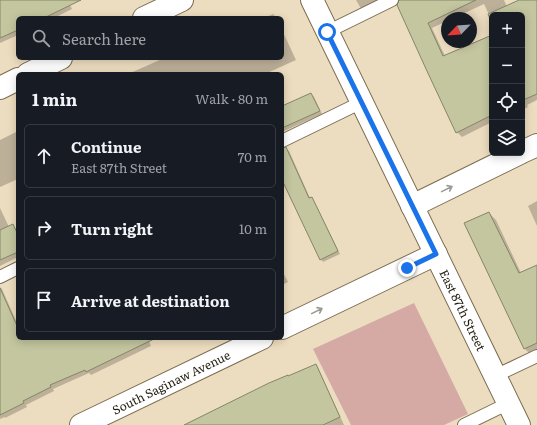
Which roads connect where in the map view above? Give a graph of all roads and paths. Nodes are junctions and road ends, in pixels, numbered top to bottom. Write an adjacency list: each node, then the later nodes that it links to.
1 (182, 0): 4 (street)
2 (312, 0): 5 (street, East 87th Street)
3 (392, 0): 5 (lane)
4 (148, 16)
5 (327, 32): 10 (street, East 87th Street)
6 (57, 60): 7 (street)
7 (32, 72)
8 (16, 80): 9 (street)
9 (0, 88)
10 (362, 102): 11 (lane); 15 (street, East 87th Street)
11 (284, 140)
12 (537, 145): 13 (street)
13 (525, 150)
14 (513, 156): 15 (street, one-way to 14)
15 (412, 206): 16 (street, East 87th Street)
16 (436, 254): 19 (street, one-way to 16); 22 (street, East 87th Street)
17 (16, 269): 18 (lane)
18 (0, 277)
19 (284, 327)
20 (258, 340): 24 (street, South Saginaw Avenue)
21 (537, 356): 22 (lane)
22 (495, 376): 23 (street, East 87th Street)
23 (509, 403): 25 (lane); 26 (street, East 87th Street)
24 (80, 425)
25 (464, 425)
26 (519, 425)

